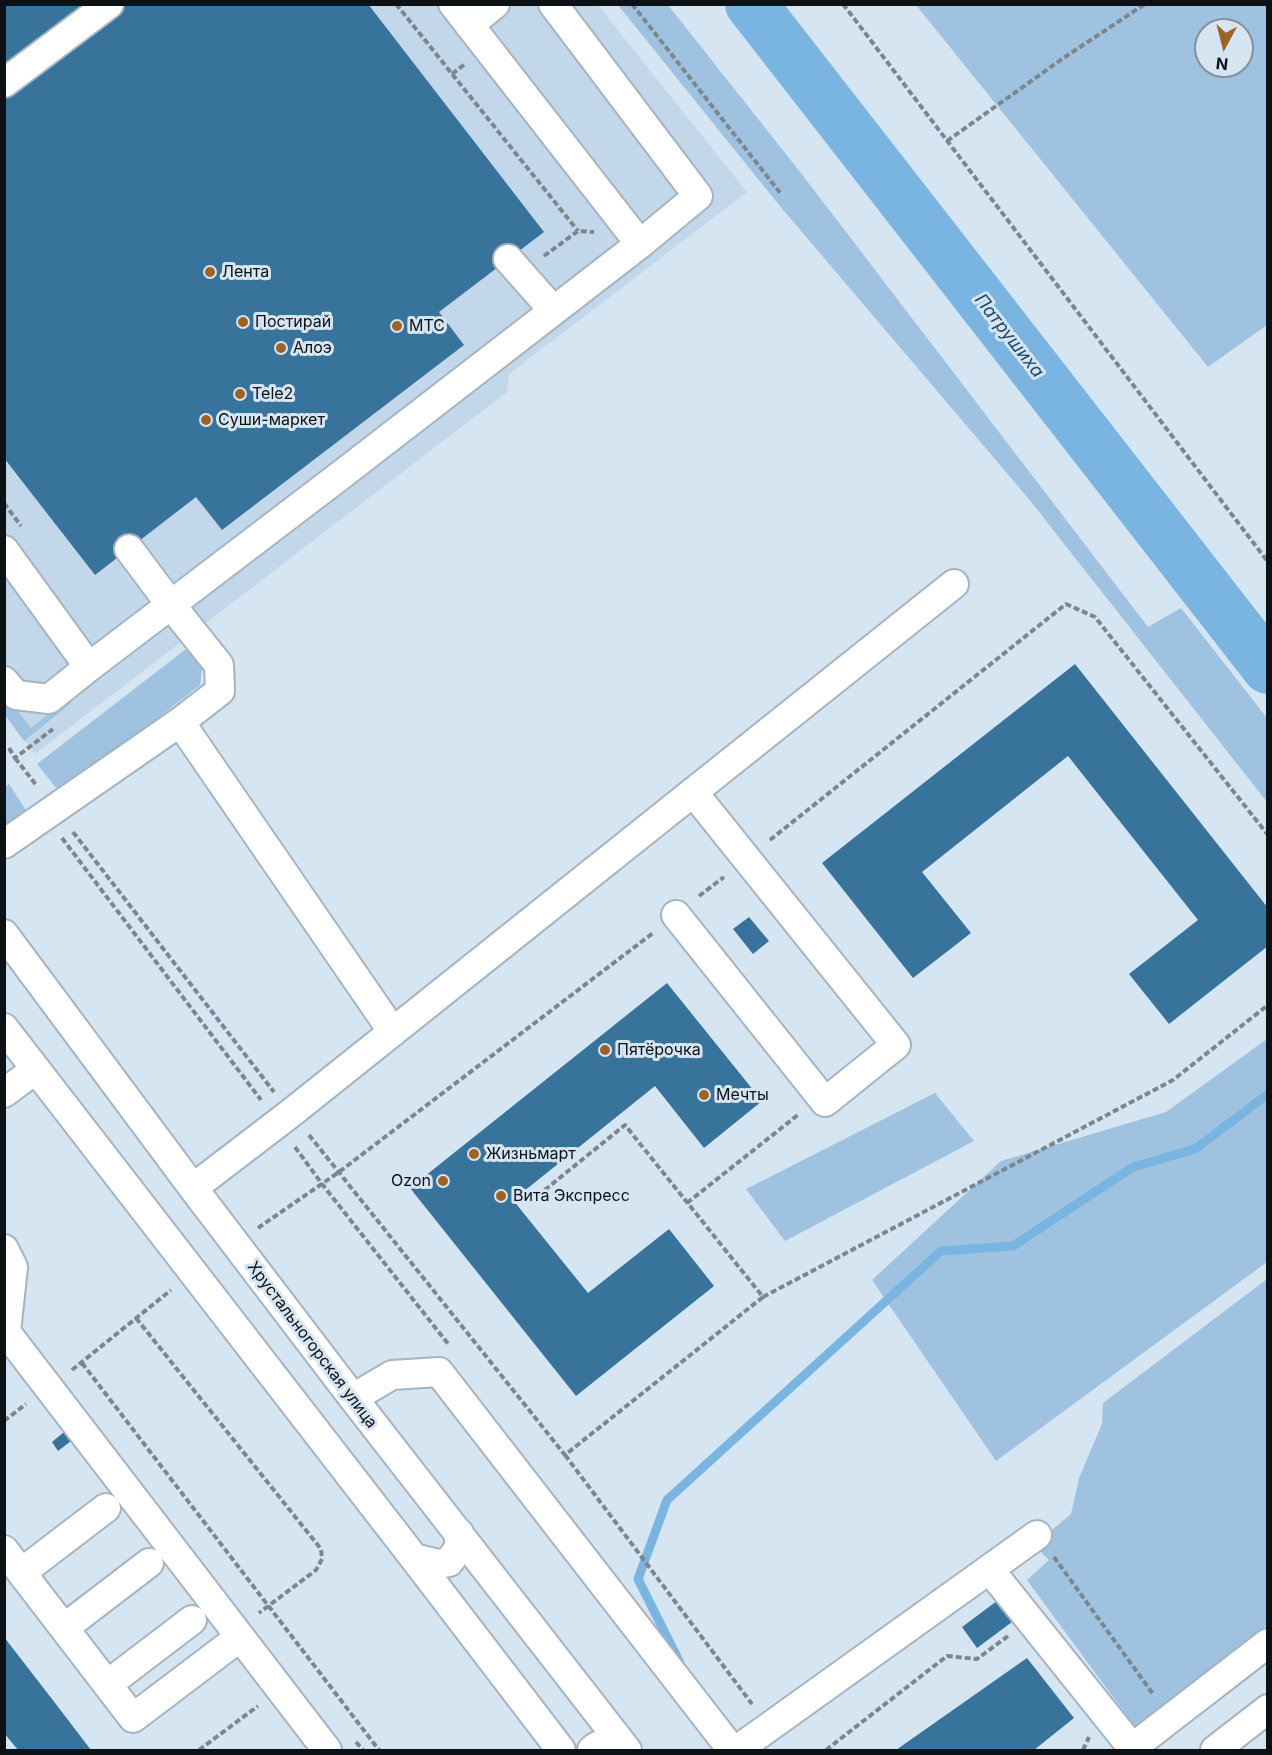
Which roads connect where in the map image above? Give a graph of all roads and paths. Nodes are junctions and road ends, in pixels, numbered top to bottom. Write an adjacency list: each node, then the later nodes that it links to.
1 (109, 4): 9 (street)
2 (396, 4): 12 (path)
3 (495, 4): 8 (street)
4 (553, 4): 13 (street)
5 (632, 4): 11 (path)
6 (843, 4): 10 (path)
7 (1145, 4): 10 (path)
8 (461, 15): 13 (street)
9 (4, 83)
10 (947, 141): 18 (path)
11 (781, 194)
12 (578, 231)
13 (640, 244): 15 (street)
14 (508, 259): 15 (street)
15 (553, 310): 20 (street)
16 (129, 549): 20 (street)
17 (4, 550): 21 (street)
18 (1268, 562)
19 (954, 584): 25 (street)
20 (171, 605): 21 (street); 23 (street)
21 (89, 667): 22 (street)
22 (4, 681)
23 (180, 722): 26 (street); 34 (street)
24 (15, 758): 26 (path)
25 (693, 792): 29 (street); 34 (street)
26 (50, 813): 28 (street); 38 (path); 38 (path)
27 (1268, 835): 29 (path)
28 (4, 844)
29 (746, 859): 30 (path); 30 (street)
30 (676, 915): 39 (path)
31 (4, 934): 41 (street, Хрустальногорская улица)
32 (1268, 1005): 47 (path)
33 (4, 1028): 35 (street)
34 (393, 1032): 38 (street)
35 (36, 1069): 36 (street); 46 (street)
36 (4, 1093)
37 (804, 1110): 43 (path)
38 (285, 1118): 39 (path); 40 (path); 41 (street)
39 (339, 1172): 40 (path); 54 (path)
40 (322, 1184): 44 (path); 50 (path)
41 (193, 1188): 44 (street, Хрустальногорская улица)
42 (541, 1193): 43 (path)
43 (687, 1203): 47 (path)
44 (236, 1244): 53 (street, Хрустальногорская улица)
45 (4, 1249): 49 (street)
46 (192, 1272): 48 (path); 59 (street)
47 (763, 1297): 54 (path)
48 (136, 1318): 51 (path); 63 (path)
49 (5, 1333): 68 (street)
50 (455, 1352)
51 (82, 1363): 52 (path); 63 (path)
52 (71, 1372)
53 (353, 1398): 56 (street, Хрустальногорская улица); 85 (street)
54 (565, 1455): 74 (path)
55 (106, 1508): 62 (street)
56 (459, 1533): 59 (street); 78 (street, Хрустальногорская улица)
57 (1037, 1535): 61 (street); 72 (path)
58 (4, 1550): 62 (street)
59 (414, 1558): 83 (street)
60 (149, 1563): 66 (street)
61 (990, 1570): 74 (street); 79 (street)
62 (22, 1572): 66 (street)
63 (268, 1606): 65 (path); 82 (path)
64 (192, 1620): 70 (street)
65 (264, 1623)
66 (64, 1628): 70 (street)
67 (1014, 1632): 87 (path)
68 (240, 1637): 70 (street); 71 (street)
69 (1268, 1644): 79 (street)
70 (108, 1684)
71 (280, 1689): 77 (street); 80 (path)
72 (1153, 1694)
73 (1268, 1709): 89 (street)
74 (769, 1727): 86 (street)
75 (1091, 1732): 88 (path)
76 (356, 1741): 81 (path)
77 (318, 1747)
78 (626, 1749): 84 (street)
79 (1133, 1749)
80 (199, 1750)
81 (363, 1750)
82 (379, 1750)
83 (561, 1750)
84 (592, 1750)
85 (732, 1750)
86 (737, 1750)
87 (826, 1750)
88 (1083, 1750)
89 (1215, 1750)

